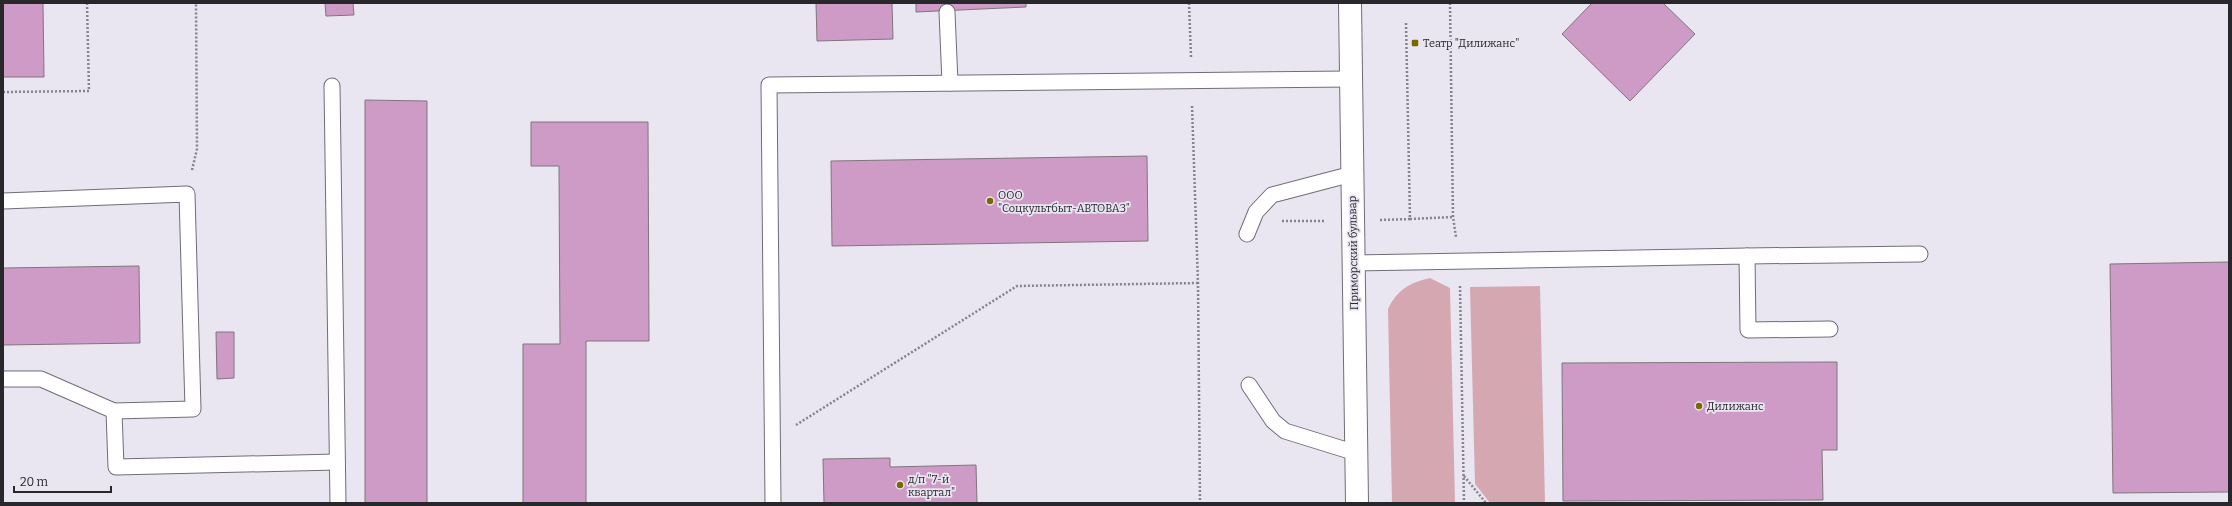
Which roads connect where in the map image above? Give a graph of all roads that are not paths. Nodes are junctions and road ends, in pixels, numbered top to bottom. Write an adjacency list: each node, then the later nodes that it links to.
1 (1350, 3): 3 (main road, Приморский бульвар)
2 (947, 12): 4 (lane)
3 (1351, 79): 4 (lane); 6 (main road, Приморский бульвар)
4 (950, 83): 19 (lane)
5 (332, 86): 17 (lane)
6 (1352, 174): 8 (lane); 11 (main road, Приморский бульвар)
7 (3, 201): 15 (lane)
8 (1246, 234)
9 (1920, 254): 10 (lane)
10 (1747, 256): 11 (lane); 12 (lane)
11 (1354, 263): 16 (main road, Приморский бульвар)
12 (1830, 329)
13 (3, 379): 15 (lane)
14 (1249, 385): 16 (lane)
15 (114, 411): 17 (lane)
16 (1356, 453): 20 (main road, Приморский бульвар)
17 (337, 462): 18 (lane)
18 (338, 503)
19 (773, 503)
20 (1357, 503)

